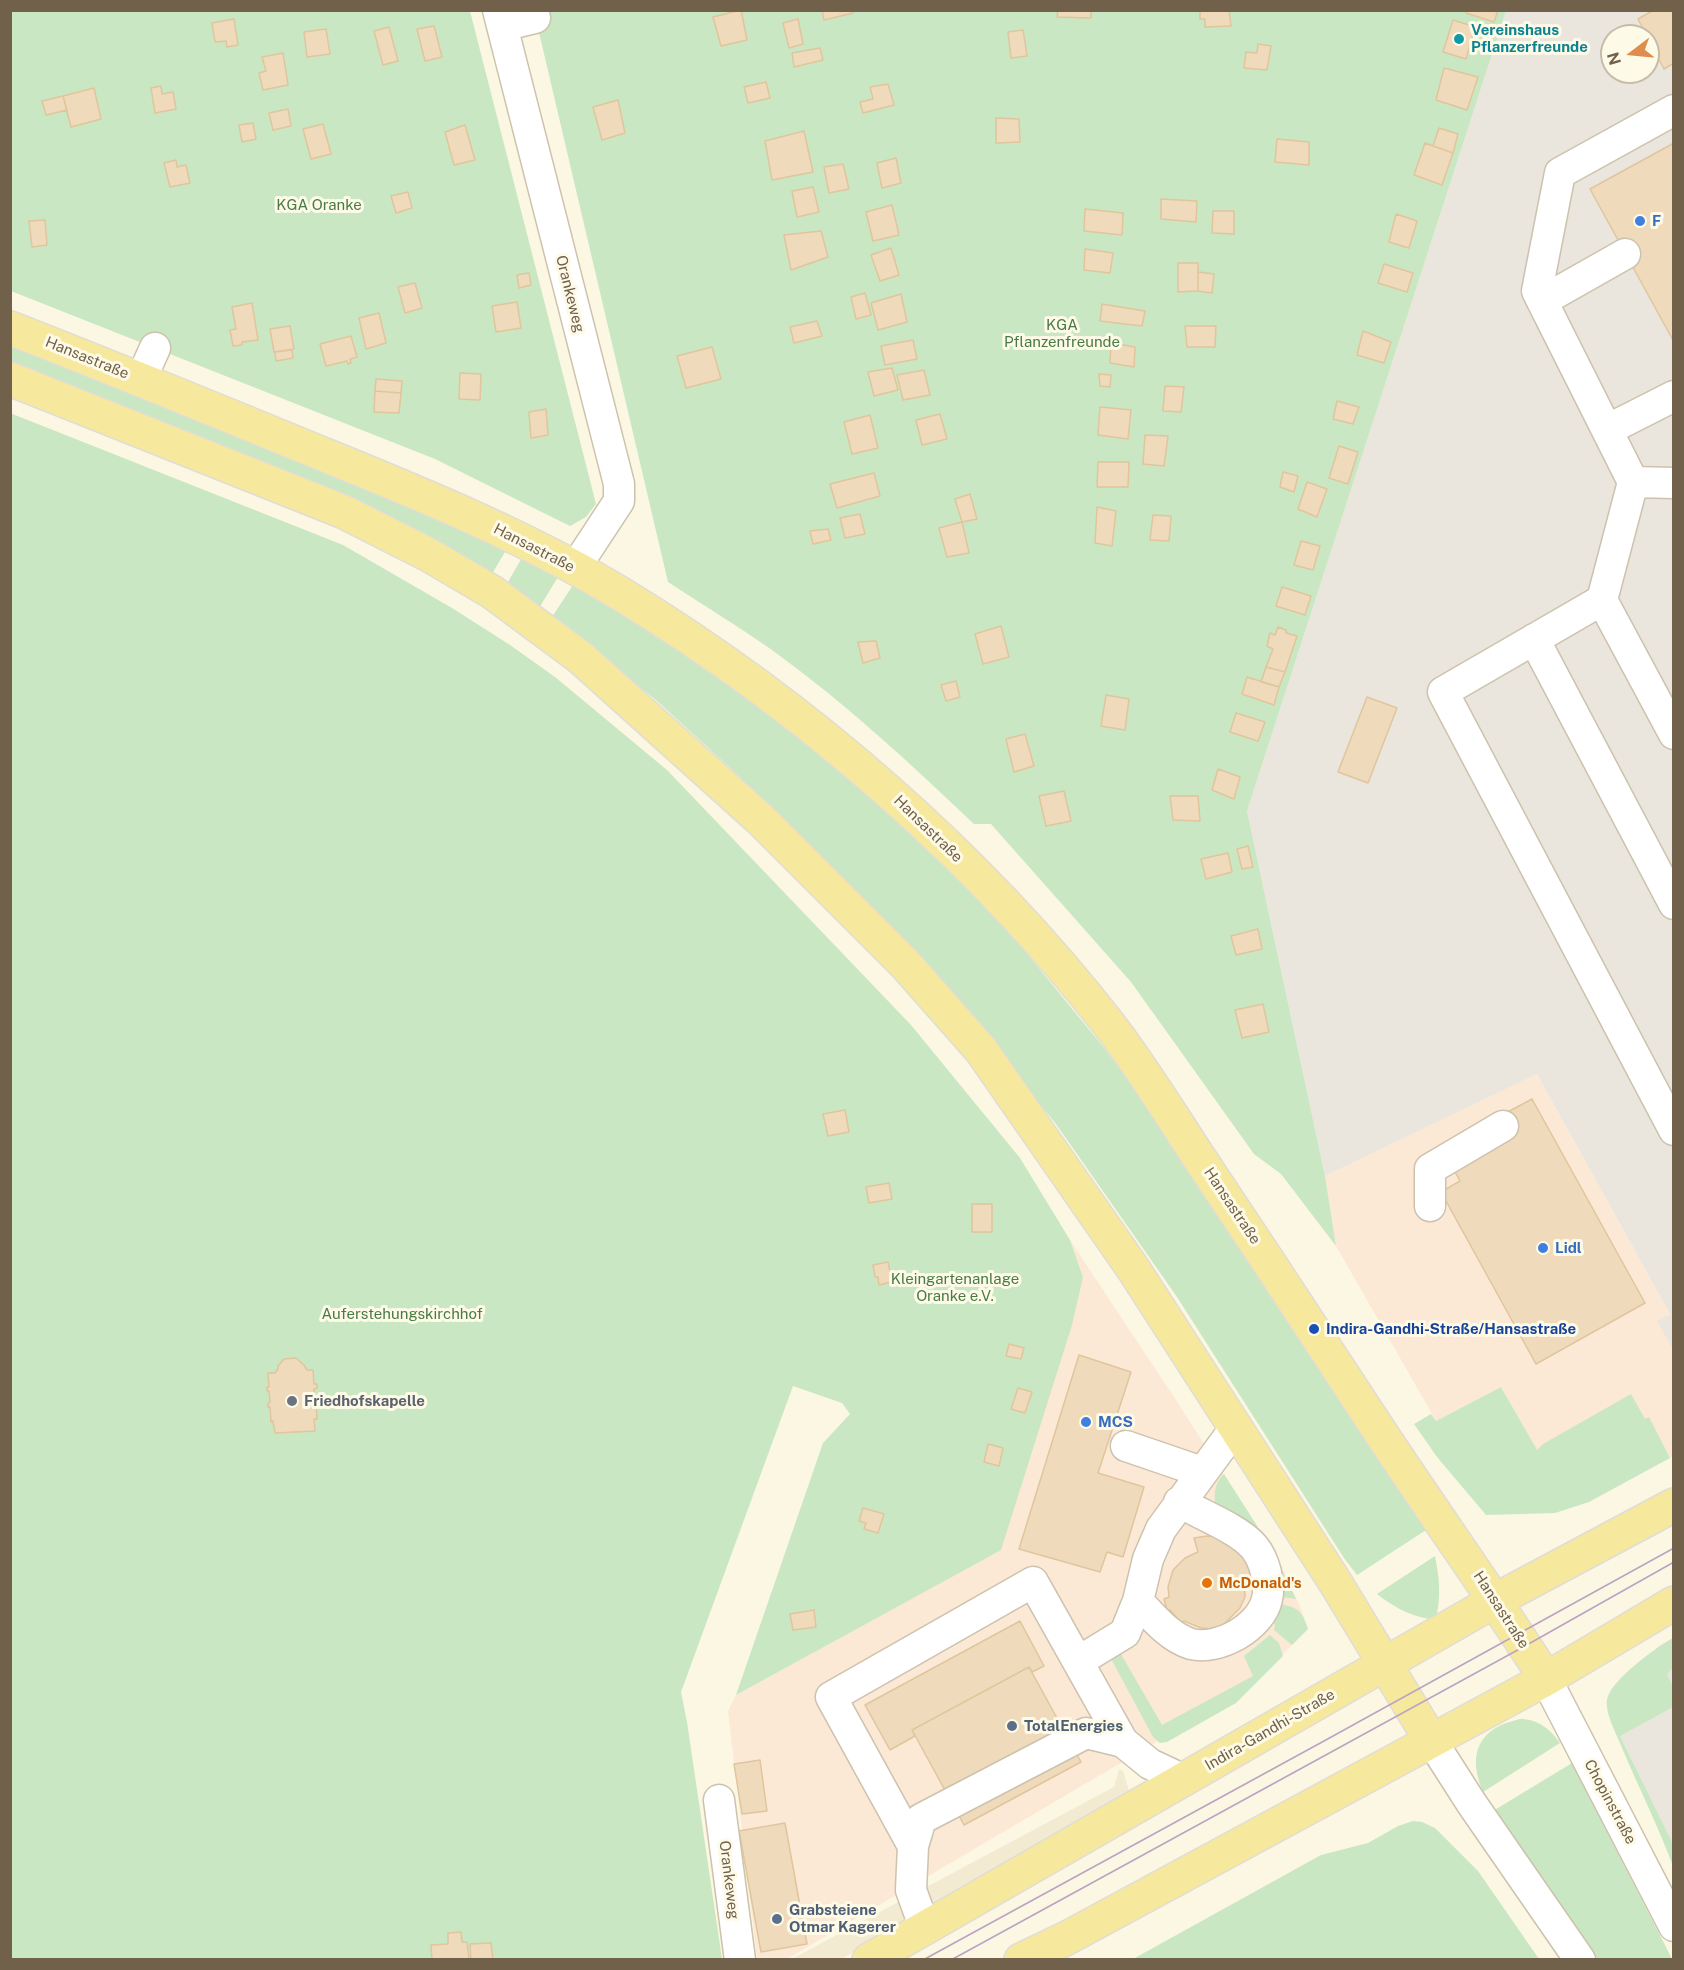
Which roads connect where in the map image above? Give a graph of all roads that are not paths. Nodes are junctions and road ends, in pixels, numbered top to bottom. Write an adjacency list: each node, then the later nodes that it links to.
1 (500, 18): 2 (street); 14 (street, Orankeweg)
2 (535, 18)
3 (1674, 111): 5 (street)
4 (1625, 254): 5 (street)
5 (1542, 301): 11 (street)
6 (10, 328): 9 (main road, Hansastraße)
7 (155, 348): 9 (street)
8 (10, 379): 22 (main road)
9 (141, 379): 14 (main road, Hansastraße)
10 (1674, 396): 11 (street)
11 (1607, 430): 12 (street)
12 (1633, 482): 13 (street); 15 (street)
13 (1674, 483)
14 (575, 568): 27 (main road, Hansastraße)
15 (1602, 600): 16 (street); 17 (street)
16 (1534, 639): 18 (street); 20 (street)
17 (1674, 734)
18 (1674, 904)
19 (1503, 1126): 21 (street)
20 (1674, 1130)
21 (1431, 1206)
22 (1236, 1426): 24 (street); 31 (main road)
23 (1126, 1446): 24 (street)
24 (1202, 1472): 25 (street)
25 (1179, 1502): 28 (street); 28 (street)
26 (1674, 1505): 27 (main road, Indira-Gandhi-Straße)
27 (1496, 1600): 31 (main road, Indira-Gandhi-Straße); 32 (main road, Hansastraße)
28 (1138, 1601): 30 (street)
29 (1674, 1603): 32 (main road)
30 (1078, 1661): 34 (street); 37 (street)
31 (1386, 1664): 33 (main road); 35 (main road, Indira-Gandhi-Straße)
32 (1546, 1679): 33 (main road); 38 (street, Chopinstraße)
33 (1431, 1740): 42 (main road); 43 (street)
34 (1123, 1742): 35 (street); 37 (street)
35 (1184, 1780): 39 (main road, Indira-Gandhi-Straße)
36 (719, 1800): 40 (street, Orankeweg)
37 (913, 1846): 39 (street)
38 (1674, 1926)
39 (925, 1929): 41 (main road, Indira-Gandhi-Straße)
40 (740, 1959)
41 (869, 1959)
42 (1021, 1959)
43 (1580, 1959)

